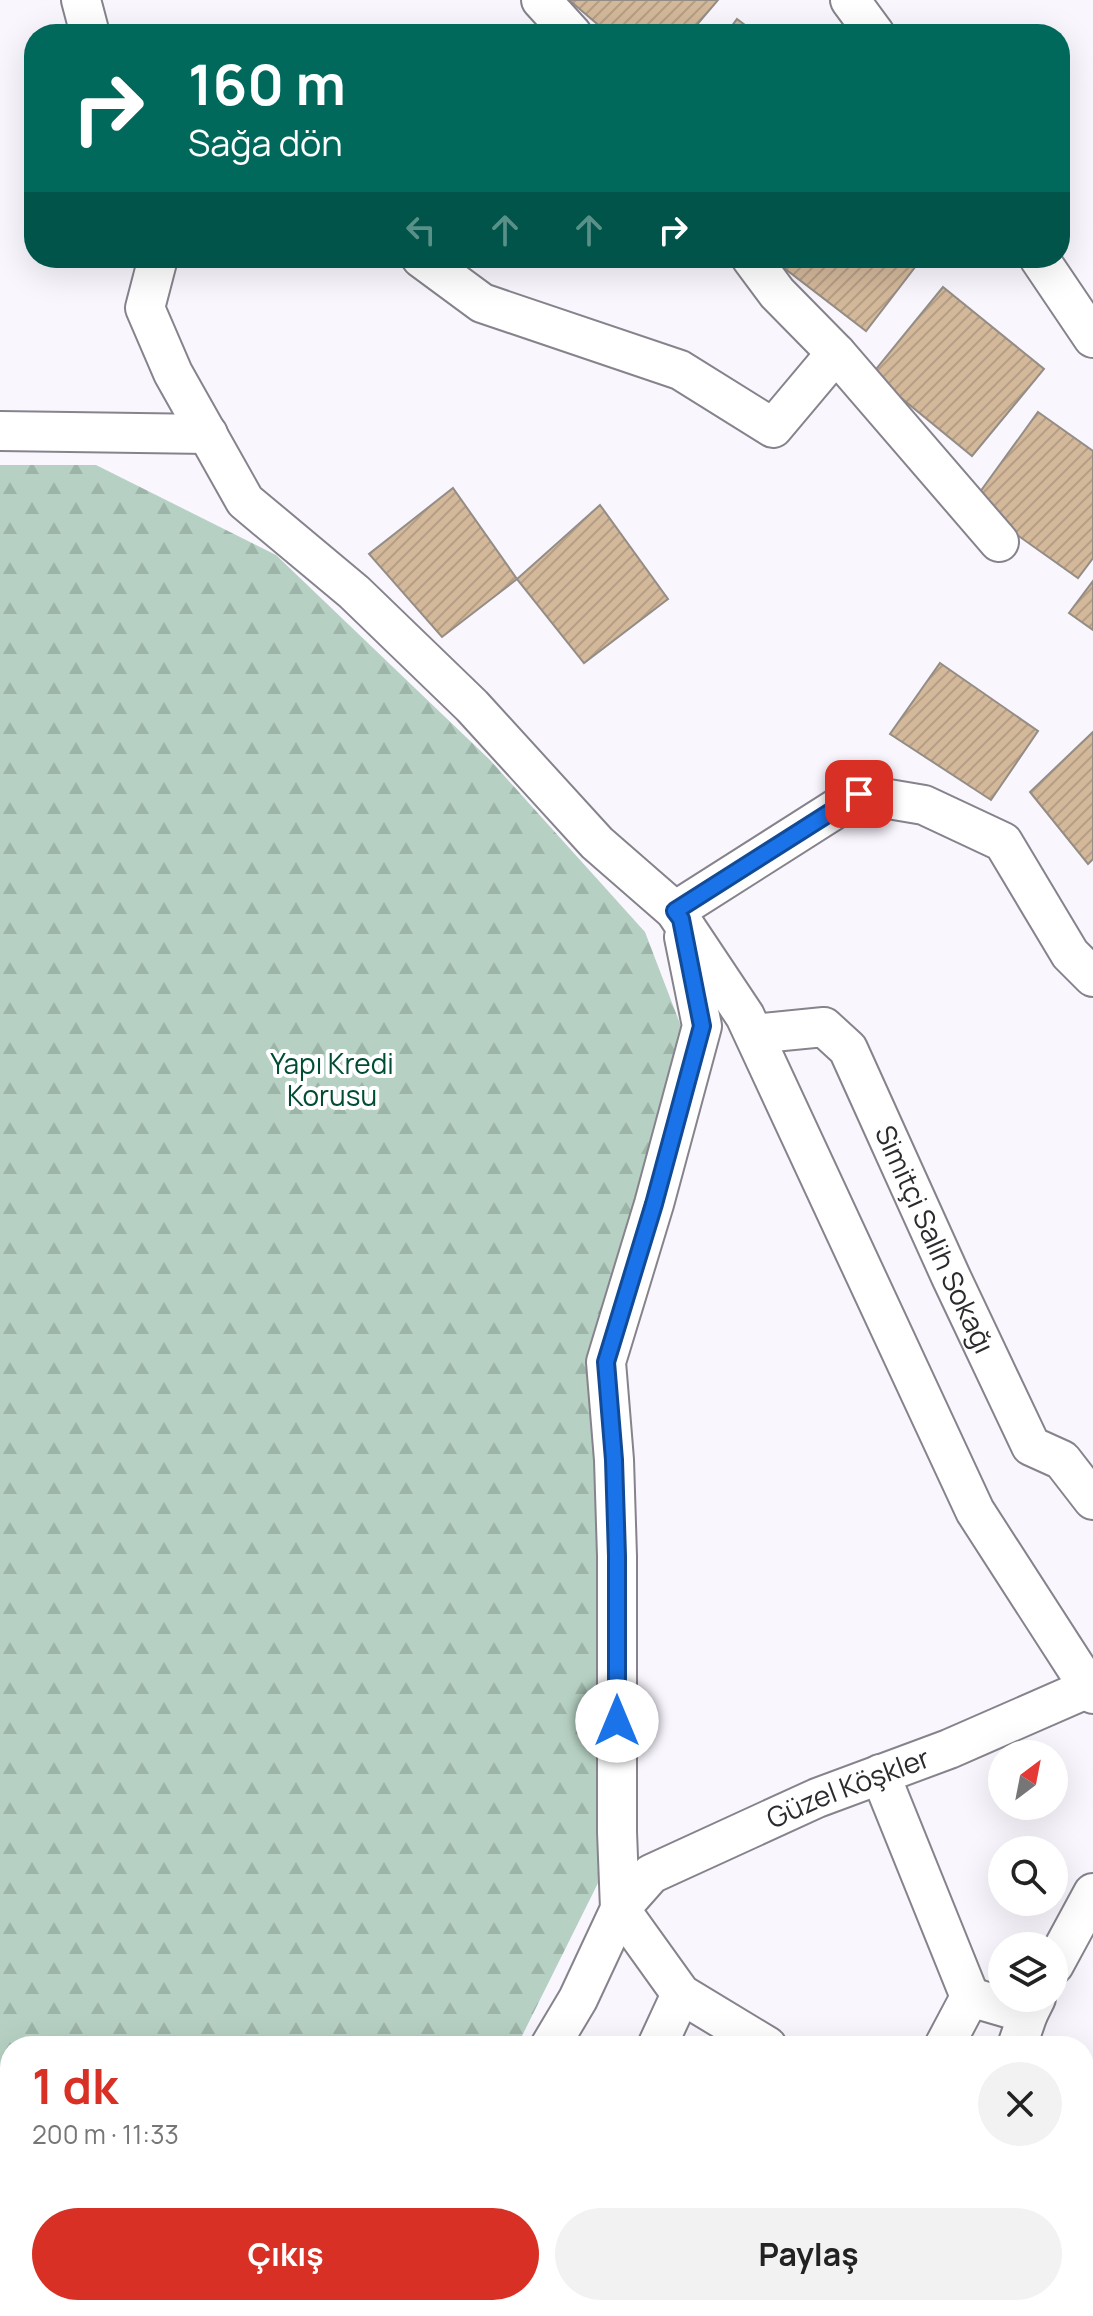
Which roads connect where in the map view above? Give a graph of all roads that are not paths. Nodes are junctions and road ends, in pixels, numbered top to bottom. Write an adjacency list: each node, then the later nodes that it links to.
1 (81, 0): 4 (street)
2 (541, 0): 5 (street)
3 (850, 0): 6 (street)
4 (87, 24)
5 (563, 24)
6 (868, 24)
7 (155, 268): 14 (street)
8 (435, 268): 12 (street)
9 (758, 268): 12 (street)
10 (1046, 268): 11 (street)
11 (1093, 338)
12 (836, 353): 15 (street)
13 (0, 431): 14 (street)
14 (208, 434): 16 (street)
15 (999, 542)
16 (678, 915): 17 (street); 18 (street); 23 (street)
17 (1093, 977)
18 (754, 1034): 19 (street, Simitçi Salih Sokağı); 20 (street)
19 (1093, 1500)
20 (1092, 1690): 21 (street, Güzel Köşkler)
21 (880, 1774): 23 (street, Güzel Köşkler); 26 (street)
22 (1093, 1893): 24 (street)
23 (620, 1909): 25 (street); 28 (street)
24 (1068, 1939)
25 (681, 1994): 29 (street); 30 (street)
26 (970, 1997): 27 (street); 31 (street)
27 (1027, 2019)
28 (556, 2036)
29 (662, 2036)
30 (750, 2036)
31 (949, 2036)

